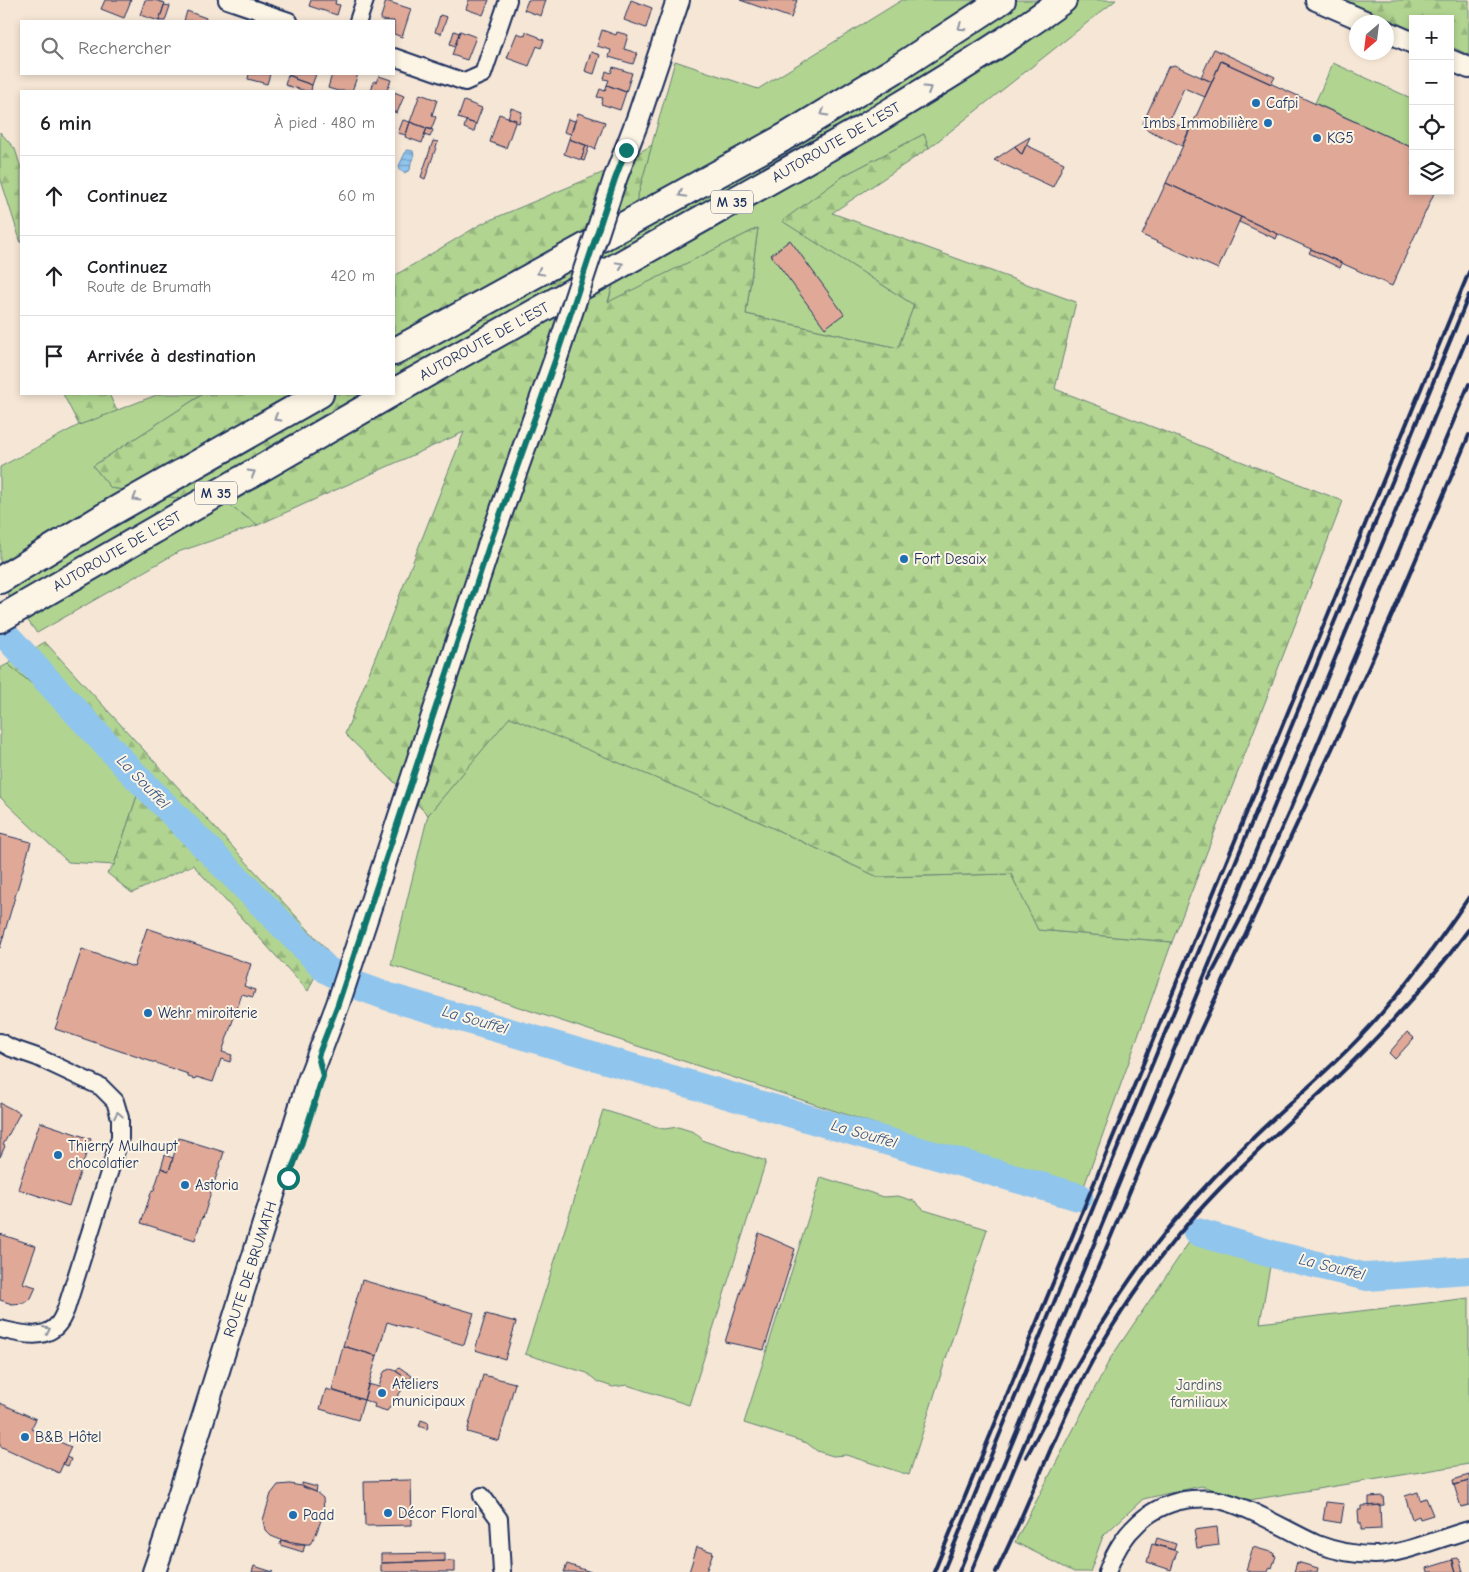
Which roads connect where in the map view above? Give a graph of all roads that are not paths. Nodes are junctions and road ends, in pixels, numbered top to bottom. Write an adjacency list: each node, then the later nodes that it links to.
1 (227, 0): 9 (street)
2 (365, 0): 10 (street)
3 (508, 0): 13 (street)
4 (678, 0): 24 (main road, ROUTE DE BRUMATH, bridge)
5 (1002, 0): 16 (highway, AUTOROUTE DE L’EST / M 35, one-way to 16)
6 (1063, 0): 17 (highway, AUTOROUTE DE L’EST / M 35, one-way to 6)
7 (1316, 0): 8 (street)
8 (1351, 15)
9 (286, 20)
10 (358, 20)
11 (1394, 35): 12 (street)
12 (1409, 41)
13 (395, 57)
14 (1454, 62): 15 (street)
15 (1469, 68)
16 (395, 351)
17 (395, 391)
18 (318, 395): 20 (highway, M 35, one-way to 20)
19 (388, 395): 21 (highway, AUTOROUTE DE L’EST / M 35, one-way to 19)
20 (10, 574)
21 (0, 619)
22 (4, 1047): 23 (street, one-way to 22)
23 (0, 1329)
24 (208, 1403): 27 (main road, ROUTE DE BRUMATH); 28 (main road, ROUTE DE BRUMATH)
25 (482, 1496): 29 (street)
26 (1469, 1530): 30 (street)
27 (140, 1572)
28 (154, 1572)
29 (502, 1572)
30 (1107, 1572)

